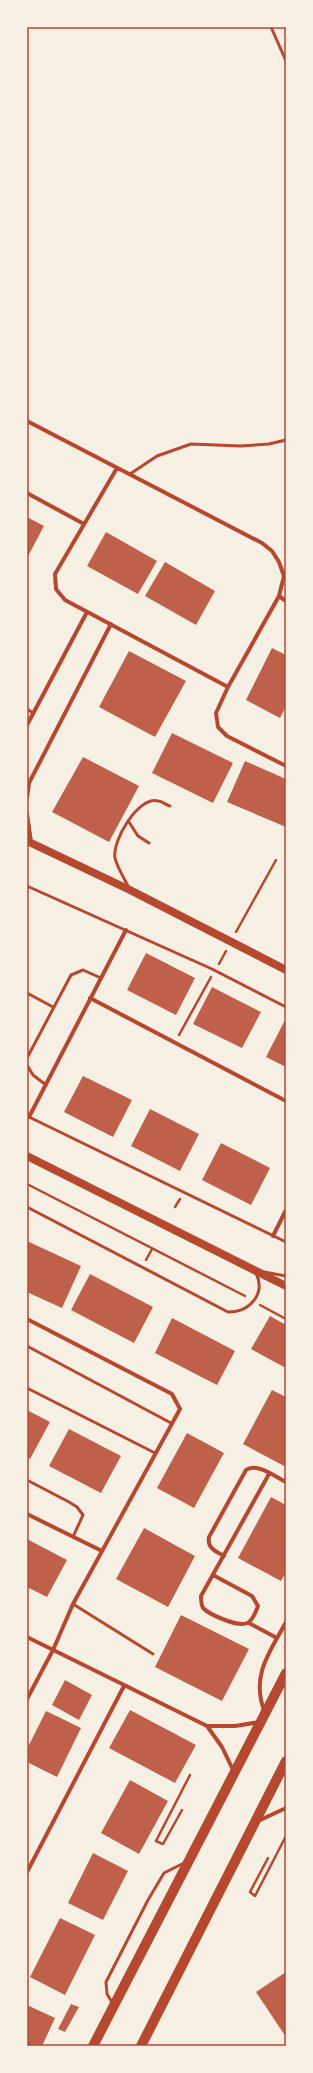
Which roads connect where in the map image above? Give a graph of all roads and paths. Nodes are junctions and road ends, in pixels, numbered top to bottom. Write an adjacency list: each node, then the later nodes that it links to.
1 (271, 27): 2 (lane)
2 (286, 61)
3 (27, 421): 5 (street)
4 (286, 440): 6 (lane)
5 (117, 468): 6 (street); 8 (street)
6 (130, 474): 9 (street)
7 (27, 493): 8 (street)
8 (84, 524): 11 (street)
9 (279, 596): 10 (street); 13 (street)
10 (286, 601)
11 (87, 612): 12 (street); 15 (street)
12 (110, 624): 13 (street); 18 (street)
13 (228, 687): 17 (street)
14 (27, 709): 15 (lane)
15 (33, 713): 16 (street)
16 (27, 725)
17 (286, 766)
18 (27, 798)
19 (170, 806): 21 (lane)
20 (27, 814): 22 (street)
21 (129, 822): 23 (lane); 25 (lane)
22 (28, 843): 25 (main road)
23 (148, 843)
24 (27, 886): 26 (lane)
25 (130, 890): 27 (main road)
26 (126, 930): 28 (street); 32 (lane)
27 (286, 970)
28 (101, 978): 30 (street); 31 (lane)
29 (27, 993): 31 (lane)
30 (90, 998): 35 (street); 36 (street)
31 (53, 1007): 33 (lane)
32 (286, 1007)
33 (27, 1058)
34 (27, 1065): 35 (lane)
35 (46, 1085): 37 (street)
36 (286, 1102)
37 (28, 1117): 42 (lane)
38 (27, 1156): 46 (main road)
39 (27, 1184): 44 (path)
40 (27, 1207): 45 (lane)
41 (286, 1210): 42 (street)
42 (273, 1236): 43 (lane)
43 (286, 1242)
44 (152, 1249): 45 (path); 49 (path)
45 (143, 1266): 46 (lane)
46 (255, 1270): 47 (lane); 48 (main road)
47 (286, 1276)
48 (286, 1286)
49 (248, 1298)
50 (262, 1305): 52 (path)
51 (27, 1319): 55 (street)
52 (286, 1319)
53 (27, 1346): 55 (lane)
54 (27, 1388): 56 (lane)
55 (171, 1423): 56 (street)
56 (156, 1453): 62 (street)
57 (269, 1474): 59 (street); 63 (street); 63 (street)
58 (27, 1480): 61 (lane)
59 (286, 1482)
60 (27, 1514): 61 (street)
61 (73, 1537): 62 (street)
62 (102, 1552): 65 (street)
63 (224, 1556): 64 (street)
64 (213, 1575): 67 (street); 67 (street)
65 (73, 1604): 70 (street); 71 (lane)
66 (286, 1622): 69 (street)
67 (249, 1623): 69 (street)
68 (27, 1637): 70 (street)
69 (277, 1638): 75 (street)
70 (53, 1650): 73 (street); 74 (street)
71 (153, 1654)
72 (286, 1673): 75 (main road)
73 (124, 1686): 76 (street); 86 (street)
74 (27, 1699)
75 (263, 1717): 76 (street); 78 (main road)
76 (207, 1726): 78 (street)
77 (286, 1760): 82 (main road)
78 (234, 1772): 85 (main road)
79 (190, 1775): 81 (path)
80 (286, 1808): 82 (street)
81 (182, 1810)
82 (255, 1822): 89 (main road)
83 (286, 1836): 84 (path)
84 (268, 1858)
85 (187, 1861): 87 (main road); 87 (lane)
86 (27, 1872)
87 (113, 2004): 88 (main road)
88 (93, 2046)
89 (141, 2046)

